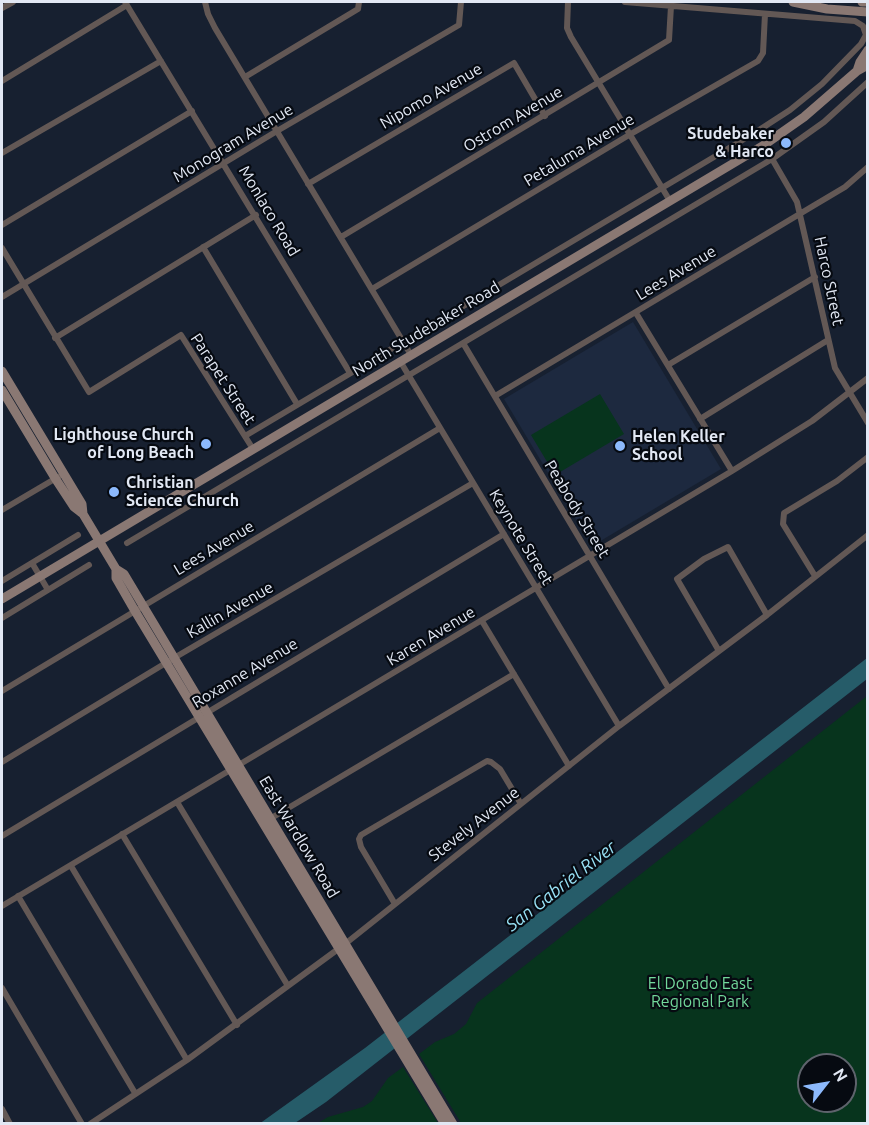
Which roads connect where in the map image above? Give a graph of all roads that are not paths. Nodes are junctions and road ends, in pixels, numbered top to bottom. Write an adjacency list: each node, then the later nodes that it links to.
1 (13, 2): 12 (street)
2 (205, 2): 20 (street)
3 (359, 2): 20 (street)
4 (461, 2): 26 (street, Monogram Avenue)
5 (568, 2): 23 (street)
6 (625, 2): 11 (street)
7 (794, 2): 13 (main road)
8 (862, 2): 9 (main road)
9 (867, 2)
10 (126, 3): 17 (street, Monlaco Road); 21 (street)
11 (671, 6): 14 (street); 23 (street, Ostrom Avenue)
12 (2, 9)
13 (863, 11): 15 (main road)
14 (765, 14): 27 (street, Petaluma Avenue); 34 (street, North Studebaker Road)
15 (867, 21)
16 (867, 50): 19 (main road, North Studebaker Road)
17 (161, 61): 24 (street, Monlaco Road); 29 (street)
18 (867, 65): 19 (main road, North Studebaker Road)
19 (857, 71): 28 (main road, North Studebaker Road)
20 (244, 77): 26 (street)
21 (2, 81)
22 (867, 82): 30 (street, North Studebaker Road)
23 (598, 83): 25 (street, Ostrom Avenue); 27 (street)
24 (192, 111): 31 (street, Monlaco Road); 38 (street)
25 (544, 116): 33 (street, Nipomo Avenue); 39 (street, Ostrom Avenue)
26 (278, 131): 31 (street, Monogram Avenue); 33 (street)
27 (629, 135): 34 (street); 44 (street, Petaluma Avenue)
28 (764, 145): 30 (street, Harco Street); 35 (main road, North Studebaker Road)
29 (2, 153)
30 (772, 159): 36 (street, Harco Street); 50 (street, North Studebaker Road)
31 (224, 163): 37 (street, Monlaco Road); 43 (street, Monogram Avenue)
32 (867, 167): 36 (street, Lees Avenue)
33 (308, 184): 39 (street)
34 (661, 187): 35 (street); 49 (street, North Studebaker Road)
35 (670, 201): 51 (main road, North Studebaker Road)
36 (802, 213): 42 (street, Harco Street); 46 (street, Lees Avenue)
37 (256, 215): 40 (street); 55 (street, Monlaco Road)
38 (2, 225)
39 (341, 237): 44 (street)
40 (203, 247): 47 (street); 61 (street)
41 (2, 248): 43 (street, Parapet Street)
42 (815, 278): 48 (street, Harco Street); 53 (street)
43 (23, 285): 45 (street, Monogram Avenue); 47 (street, Parapet Street)
44 (372, 288): 49 (street)
45 (2, 297)
46 (636, 313): 53 (street); 60 (street, Lees Avenue)
47 (55, 338): 65 (street, Parapet Street)
48 (828, 340): 59 (street, Harco Street); 62 (street)
49 (403, 342): 51 (street); 55 (street, North Studebaker Road)
50 (463, 343): 56 (street, North Studebaker Road); 60 (street, Peabody Street)
51 (411, 355): 52 (main road, North Studebaker Road)
52 (400, 361): 56 (street, Keynote Street); 66 (main road, North Studebaker Road)
53 (668, 365): 62 (street)
54 (2, 371): 69 (main road, East Wardlow Road)
55 (350, 373): 61 (street, North Studebaker Road)
56 (408, 375): 64 (street, Keynote Street); 76 (street, North Studebaker Road)
57 (867, 378): 59 (street, Karen Avenue)
58 (2, 390): 69 (main road, East Wardlow Road)
59 (849, 392): 63 (street, Harco Street); 68 (street, Karen Avenue)
60 (495, 396): 77 (street, Peabody Street)
61 (297, 404): 65 (street, North Studebaker Road)
62 (700, 418): 68 (street)
63 (867, 423)
64 (440, 428): 70 (street, Keynote Street); 86 (street, Lees Avenue)
65 (245, 436): 66 (street, Parapet Street)
66 (253, 449): 75 (main road, North Studebaker Road)
67 (867, 457): 81 (street)
68 (732, 471): 77 (street, Karen Avenue)
69 (59, 476): 71 (street); 75 (main road, East Wardlow Road)
70 (473, 483): 72 (street, Keynote Street); 91 (street, Kallin Avenue)
71 (2, 510)
72 (504, 534): 83 (street, Keynote Street); 95 (street, Roxanne Avenue)
73 (78, 535): 78 (street)
74 (867, 535): 81 (street, Stevely Avenue)
75 (99, 541): 80 (main road, North Studebaker Road); 86 (main road, East Wardlow Road)
76 (127, 543)
77 (590, 557): 83 (street, Karen Avenue); 93 (street, Peabody Street)
78 (32, 563): 80 (street); 82 (street)
79 (89, 565): 84 (street)
80 (40, 576): 84 (street); 85 (main road, North Studebaker Road)
81 (815, 576): 87 (street, Stevely Avenue)
82 (2, 581)
83 (536, 588): 89 (street, Karen Avenue); 96 (street, Keynote Street)
84 (48, 590): 88 (street)
85 (2, 599)
86 (139, 608): 91 (main road, East Wardlow Road); 94 (street, Lees Avenue)
87 (767, 615): 90 (street, Stevely Avenue); 90 (street)
88 (2, 618)
89 (482, 621): 92 (street); 99 (street, Karen Avenue)
90 (719, 651): 93 (street, Stevely Avenue)
91 (170, 661): 95 (main road, East Wardlow Road); 97 (street, Kallin Avenue)
92 (514, 674): 98 (street); 102 (street)
93 (669, 689): 96 (street, Stevely Avenue)
94 (2, 691)
95 (202, 714): 99 (main road, East Wardlow Road); 104 (street, Roxanne Avenue)
96 (619, 726): 98 (street, Stevely Avenue)
97 (2, 762)
98 (569, 766): 101 (street, Stevely Avenue)
99 (235, 769): 100 (street, Karen Avenue); 102 (main road, East Wardlow Road)
100 (177, 802): 103 (street, Karen Avenue); 110 (street)
101 (521, 804): 107 (street, Stevely Avenue); 107 (street)
102 (266, 821): 109 (main road, East Wardlow Road)
103 (122, 834): 105 (street, Karen Avenue); 112 (street)
104 (2, 836)
105 (71, 866): 106 (street, Karen Avenue); 113 (street)
106 (18, 896): 108 (street, Karen Avenue); 115 (street)
107 (395, 904): 109 (street, Stevely Avenue)
108 (2, 906)
109 (342, 946): 110 (street, Stevely Avenue); 114 (main road, East Wardlow Road)
110 (288, 986): 112 (street, Stevely Avenue)
111 (2, 988): 118 (street)
112 (237, 1025): 113 (street, Stevely Avenue)
113 (187, 1060): 115 (street, Stevely Avenue)
114 (415, 1066): 120 (main road, East Wardlow Road); 121 (main road, East Wardlow Road)
115 (135, 1093): 119 (street, Stevely Avenue)
116 (2, 1109): 117 (street)
117 (10, 1124)
118 (82, 1124)
119 (90, 1124)
120 (445, 1124)
121 (453, 1124)

